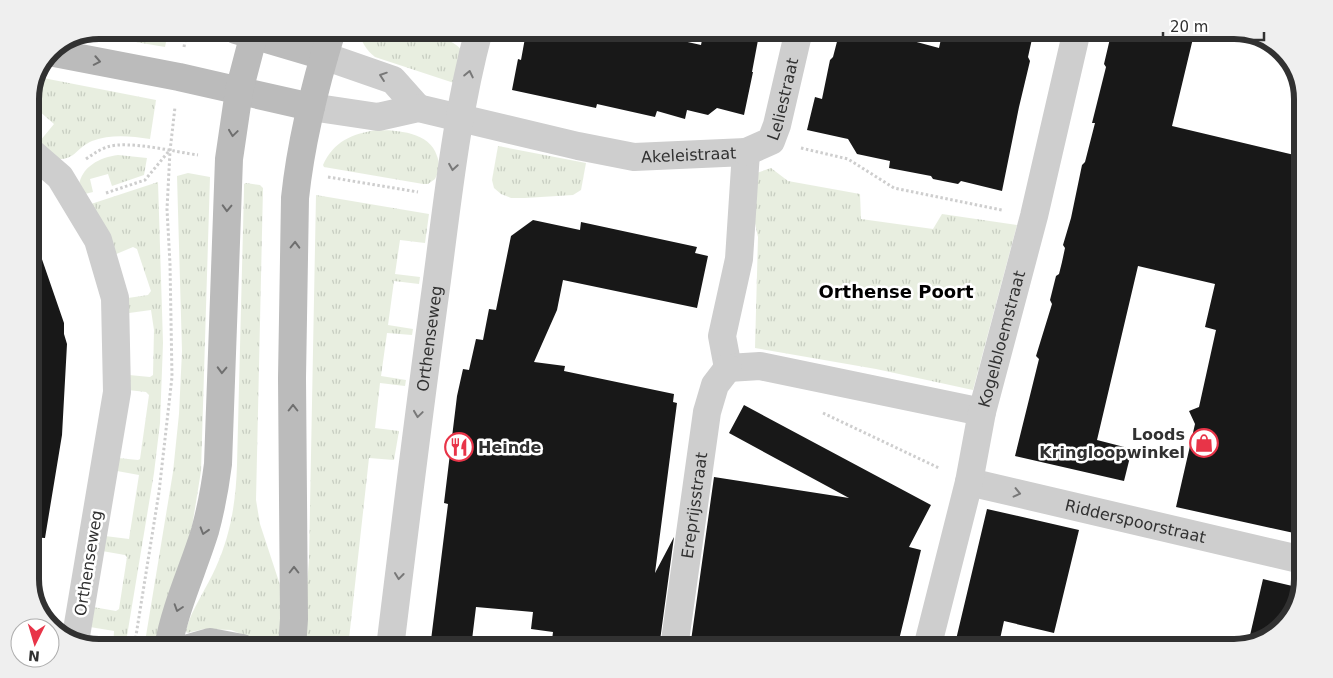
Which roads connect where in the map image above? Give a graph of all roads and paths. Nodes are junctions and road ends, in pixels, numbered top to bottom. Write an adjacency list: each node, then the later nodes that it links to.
1 (186, 39): 10 (path)
2 (247, 39): 11 (street)
3 (272, 39): 9 (street)
4 (329, 39): 9 (street)
5 (477, 39): 14 (street, Orthenseweg, one-way to 5)
6 (797, 39): 15 (street, Leliestraat)
7 (1075, 39): 21 (street, Kogelbloemstraat)
8 (59, 54): 10 (street, one-way to 10)
9 (324, 56): 12 (street); 13 (street, one-way to 9)
10 (179, 78): 11 (street); 16 (path)
11 (239, 91): 12 (street); 29 (street, one-way to 29)
12 (311, 106): 13 (street, Akeleistraat); 30 (street, one-way to 12)
13 (418, 108): 14 (street, Akeleistraat)
14 (460, 118): 17 (street, Akeleistraat); 31 (street, Orthenseweg, one-way to 31)
15 (771, 141): 17 (street, Leliestraat); 21 (path)
16 (170, 151): 19 (path); 20 (path); 28 (path)
17 (746, 152): 22 (street, Akeleistraat)
18 (39, 159): 19 (street, Orthenseweg)
19 (60, 177): 20 (street, Orthenseweg)
20 (76, 204): 27 (street, Orthenseweg)
21 (1034, 216): 24 (street, Kogelbloemstraat)
22 (728, 368): 24 (street); 32 (street, Ereprijsstraat)
23 (817, 410): 25 (path)
24 (982, 412): 25 (street, Kogelbloemstraat)
25 (969, 482): 26 (street, Ridderspoorstraat, one-way to 26); 33 (street, Kogelbloemstraat)
26 (1294, 558)
27 (76, 635)
28 (135, 639)
29 (170, 639)
30 (293, 639)
31 (391, 639)
32 (675, 639)
33 (929, 639)

